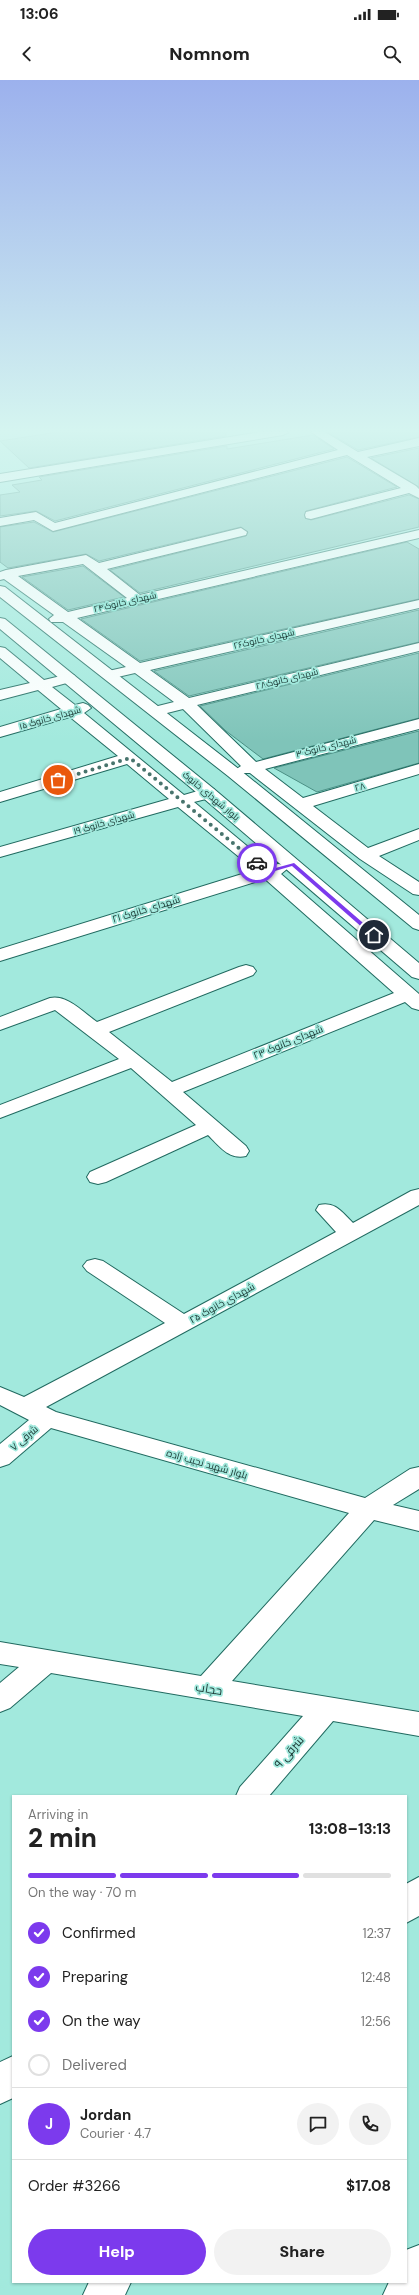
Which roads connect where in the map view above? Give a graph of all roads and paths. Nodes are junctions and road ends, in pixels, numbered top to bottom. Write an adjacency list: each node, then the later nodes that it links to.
1 (227, 535): 3 (street)
2 (413, 535): 6 (street, شهدای خانوک۲۴)
3 (97, 567): 4 (street); 6 (street)
4 (3, 575): 8 (street)
5 (0, 590): 10 (street)
6 (136, 599): 8 (street, شهدای خانوک۲۴)
7 (419, 604): 13 (street, شهدای خانوک۲۶)
8 (65, 616): 10 (street, شهدای خانوک۲۴); 13 (street)
9 (0, 622): 15 (street, بلوار شهدای خانوک)
10 (41, 623): 14 (street)
11 (419, 647): 18 (street, شهدای خانوک۲۸)
12 (0, 651): 16 (street)
13 (137, 669): 14 (street, شهدای خانوک۲۶); 18 (street)
14 (110, 675): 21 (street)
15 (69, 678): 16 (street); 19 (street, بلوار شهدای خانوک)
16 (40, 685): 17 (street); 20 (street)
17 (0, 695)
18 (186, 703): 21 (street, شهدای خانوک۲۸); 25 (street)
19 (99, 704): 20 (street, شهدای خانوک ۱۵); 28 (street, بلوار شهدای خانوک)
20 (72, 711): 23 (street, شهدای خانوک ۱۵); 24 (street)
21 (155, 711): 27 (street)
22 (419, 724): 25 (street, شهدای خانوک۳۰)
23 (0, 732)
24 (130, 758): 29 (street); 30 (street)
25 (251, 766): 27 (street, شهدای خانوک۳۰); 31 (street)
26 (419, 769): 31 (street, ۲۸)
27 (234, 773): 40 (street)
28 (208, 793): 30 (street, شهدای خانوک ۱۹); 35 (street, بلوار شهدای خانوک)
29 (0, 797)
30 (180, 801): 33 (street, شهدای خانوک ۱۹); 36 (street)
31 (301, 804): 34 (street)
32 (419, 834): 34 (street)
33 (0, 852)
34 (366, 855): 37 (street)
35 (293, 864): 36 (street, شهدای خانوک ۲۱); 38 (street, بلوار شهدای خانوک)
36 (268, 872): 39 (street); 41 (street, شهدای خانوک ۲۱)
37 (419, 890)
38 (352, 916): 39 (street); 43 (street, بلوار شهدای خانوک)
39 (327, 923): 44 (street)
40 (419, 924)
41 (0, 954)
42 (246, 971): 46 (street)
43 (419, 973)
44 (413, 999): 48 (street, شهدای خانوک ۲۳)
45 (0, 1024): 46 (street)
46 (95, 1030): 47 (street)
47 (134, 1060): 48 (street); 49 (street)
48 (169, 1091): 50 (street)
49 (0, 1112)
50 (209, 1127): 51 (street); 52 (street)
51 (238, 1152)
52 (98, 1177)
53 (419, 1196): 55 (street, شهدای خانوک ۲۵)
54 (327, 1210): 55 (street)
55 (350, 1233): 57 (street, شهدای خانوک ۲۵)
56 (95, 1266): 57 (street)
57 (183, 1324): 59 (street, شهدای خانوک ۲۵)
58 (0, 1395): 59 (street, بلوار شهید نجیب زاده)
59 (24, 1407): 60 (street, بلوار شهید نجیب زاده)
60 (47, 1418): 61 (street, شرقی ۷); 63 (street, بلوار شهید نجیب زاده)
61 (0, 1458)
62 (419, 1476): 63 (street)
63 (368, 1509): 64 (street, بلوار شهید نجیب زاده); 67 (street)
64 (419, 1521)
65 (0, 1653): 66 (street, حجاب)
66 (46, 1661): 67 (street, حجاب); 68 (street)
67 (207, 1689): 69 (street, حجاب)
68 (0, 1700)
69 (327, 1708): 70 (street, حجاب); 71 (street, شرقی ۹)
70 (419, 1724)
71 (252, 1795)
72 (419, 1891): 73 (street)
73 (407, 1908)
74 (12, 2073): 75 (street)
75 (0, 2088)
76 (419, 2263): 79 (street)
77 (111, 2283): 78 (street)
78 (102, 2295)
79 (402, 2295)

